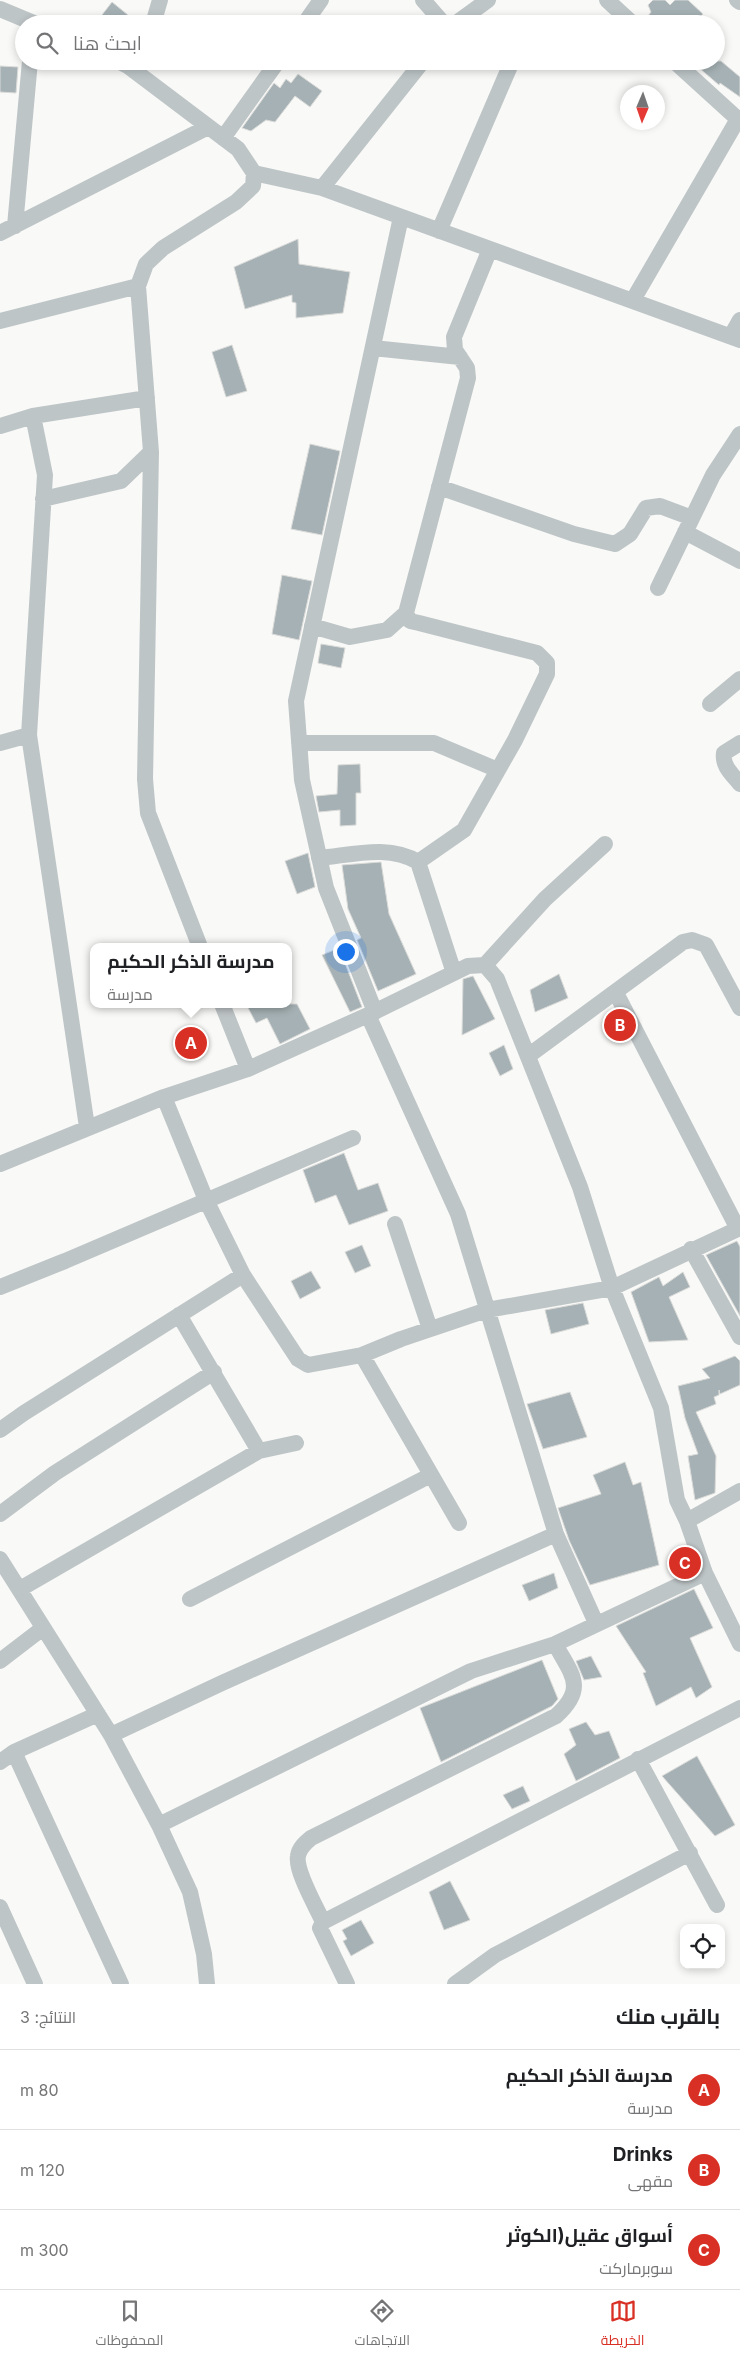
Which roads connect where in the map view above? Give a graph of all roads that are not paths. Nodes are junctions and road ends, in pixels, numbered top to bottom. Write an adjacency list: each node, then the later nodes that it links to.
1 (160, 0): 10 (street)
2 (321, 0): 11 (street)
3 (423, 0): 12 (street)
4 (488, 0): 13 (street)
5 (607, 0): 14 (street)
6 (737, 0): 7 (street)
7 (740, 2)
8 (0, 9): 9 (street)
9 (15, 15)
10 (156, 15)
11 (310, 15)
12 (436, 15)
13 (467, 15)
14 (623, 15)
15 (29, 70): 27 (street)
16 (143, 70): 22 (street)
17 (272, 70): 23 (street)
18 (416, 70): 25 (street)
19 (508, 70): 28 (street)
20 (684, 70): 21 (street)
21 (739, 120): 31 (street)
22 (208, 127): 23 (street); 27 (street)
23 (223, 138): 24 (street)
24 (254, 173): 25 (street); 30 (street)
25 (322, 188): 26 (street)
26 (401, 217): 28 (street); 35 (street)
27 (7, 230)
28 (440, 231): 29 (street)
29 (490, 249): 31 (street); 36 (street)
30 (138, 286): 33 (street); 37 (street)
31 (634, 300): 34 (street)
32 (740, 320): 34 (street)
33 (0, 321)
34 (735, 338)
35 (373, 348): 36 (street); 48 (street)
36 (460, 357): 42 (street)
37 (147, 398): 38 (street); 41 (street)
38 (33, 416): 39 (street); 43 (street)
39 (0, 426)
40 (740, 434): 44 (street)
41 (151, 452): 43 (street); 60 (street)
42 (439, 487): 44 (street); 47 (street)
43 (43, 499): 51 (street)
44 (689, 525): 45 (street); 46 (street)
45 (740, 561)
46 (658, 588)
47 (406, 613): 48 (street); 55 (street)
48 (312, 626): 53 (street)
49 (740, 679): 50 (street)
50 (710, 704)
51 (29, 735): 52 (street); 70 (street)
52 (0, 743)
53 (299, 743): 55 (street); 58 (street)
54 (740, 743): 56 (street)
55 (498, 770): 59 (street)
56 (740, 784)
57 (606, 844): 61 (street)
58 (319, 858): 59 (street); 66 (street)
59 (418, 862): 62 (street)
60 (198, 943)
61 (485, 965): 62 (street); 67 (street)
62 (454, 973): 66 (street)
63 (616, 993): 65 (street); 67 (street); 75 (street)
64 (224, 1008): 68 (street)
65 (740, 1008)
66 (371, 1013): 68 (street); 80 (street)
67 (528, 1056): 79 (street)
68 (248, 1069): 69 (street)
69 (164, 1097): 70 (street); 73 (street)
70 (87, 1127): 72 (street)
71 (353, 1138): 73 (street)
72 (0, 1164)
73 (206, 1200): 77 (street); 78 (street)
74 (395, 1224): 82 (street)
75 (739, 1228): 76 (street)
76 (691, 1249): 79 (street); 83 (street)
77 (242, 1275): 81 (street); 84 (street)
78 (0, 1287)
79 (612, 1288): 80 (street); 92 (street)
80 (487, 1310): 82 (street); 94 (street)
81 (179, 1315): 85 (street); 86 (street)
82 (430, 1329): 84 (street)
83 (740, 1337)
84 (362, 1355): 89 (street)
85 (214, 1372): 88 (street); 91 (street)
86 (0, 1430)
87 (296, 1442): 88 (street)
88 (259, 1451): 97 (street)
89 (431, 1475): 93 (street); 98 (street)
90 (740, 1491): 92 (street)
91 (0, 1514)
92 (687, 1521): 96 (street)
93 (458, 1523)
94 (556, 1534): 99 (street); 106 (street)
95 (0, 1559): 97 (street)
96 (705, 1573): 99 (street); 102 (street)
97 (20, 1589): 100 (street)
98 (190, 1599)
99 (596, 1624): 101 (street)
100 (43, 1628): 103 (street); 105 (street)
101 (555, 1644): 110 (street); 114 (street)
102 (740, 1644)
103 (0, 1661)
104 (740, 1708): 108 (street)
105 (98, 1714): 106 (street); 107 (street)
106 (112, 1735): 110 (street)
107 (14, 1752): 109 (street); 116 (street)
108 (638, 1759): 111 (street); 114 (street)
109 (0, 1762)
110 (159, 1825): 117 (street)
111 (690, 1853): 112 (street); 119 (street)
112 (717, 1905)
113 (0, 1907): 115 (street)
114 (323, 1922): 118 (street)
115 (35, 1984)
116 (121, 1984)
117 (207, 1984)
118 (347, 1984)
119 (455, 1984)

